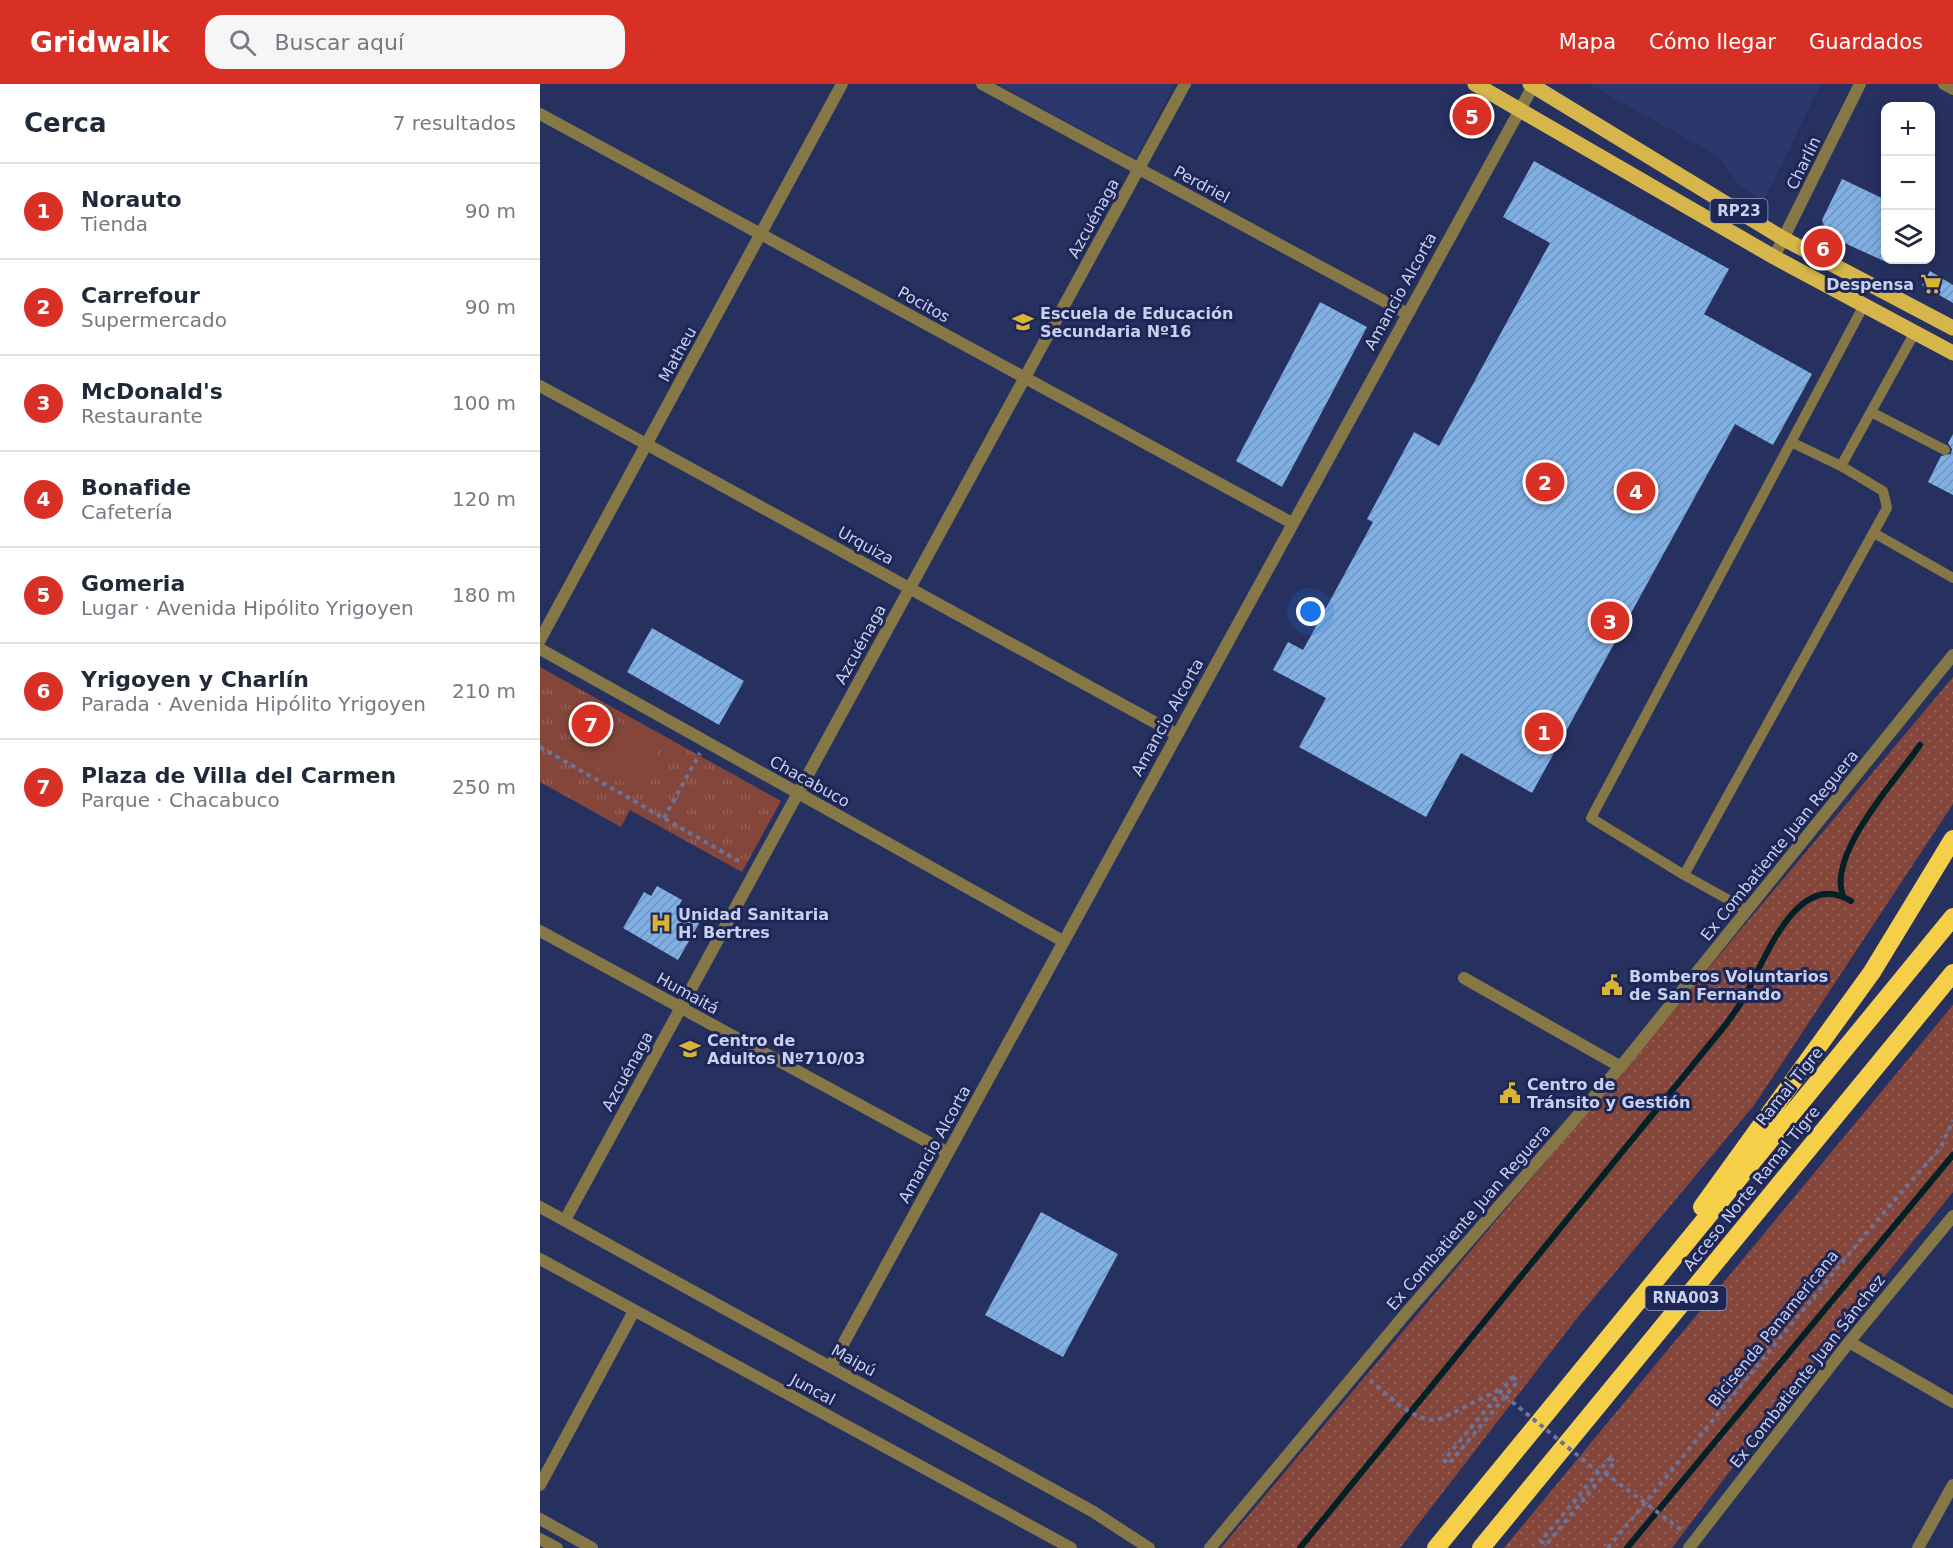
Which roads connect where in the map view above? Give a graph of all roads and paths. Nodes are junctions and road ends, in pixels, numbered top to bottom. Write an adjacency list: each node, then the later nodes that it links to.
1 (843, 84): 12 (street, Matheu)
2 (982, 84): 11 (street, Perdriel)
3 (1185, 84): 11 (street, Azcuénaga)
4 (1475, 84): 9 (main road, RP23)
5 (1860, 84): 13 (street, Charlín)
6 (1944, 84): 8 (street)
7 (1532, 85): 9 (street, Amancio Alcorta); 13 (main road, RP23)
8 (1953, 89)
9 (1521, 109): 14 (main road, RP23); 16 (street, Amancio Alcorta)
10 (540, 114): 12 (street, Pocitos)
11 (1138, 168): 16 (street, Perdriel); 20 (street, Azcuénaga)
12 (761, 234): 20 (street, Pocitos); 24 (street, Matheu)
13 (1784, 239): 14 (street, Charlín); 17 (main road, RP23)
14 (1774, 257): 15 (main road, RP23)
15 (1864, 305): 18 (main road, RP23); 23 (lane)
16 (1406, 314): 27 (street, Amancio Alcorta)
17 (1953, 328)
18 (1915, 332): 19 (main road, RP23); 22 (lane)
19 (1953, 353)
20 (1024, 378): 27 (street, Pocitos); 30 (street, Azcuénaga)
21 (540, 386): 24 (street, Urquiza)
22 (1871, 411): 25 (lane); 26 (lane)
23 (1791, 442): 26 (lane); 41 (lane)
24 (646, 444): 30 (street, Urquiza); 31 (street, Matheu)
25 (1945, 450)
26 (1841, 466): 28 (lane)
27 (1292, 523): 34 (street, Amancio Alcorta)
28 (1874, 533): 29 (lane); 41 (lane)
29 (1953, 578)
30 (910, 588): 34 (street, Urquiza); 37 (street, Azcuénaga)
31 (540, 640)
32 (540, 649): 35 (street, Chacabuco)
33 (1953, 655): 42 (street, Ex Combatiente Juan Reguera)
34 (1176, 734): 45 (street, Amancio Alcorta)
35 (706, 742): 37 (street, Chacabuco); 38 (path)
36 (540, 747): 38 (path)
37 (798, 793): 40 (street, Azcuénaga); 45 (street, Chacabuco)
38 (664, 818): 40 (path)
39 (1953, 839): 58 (highway)
40 (756, 870): 49 (street, Azcuénaga)
41 (1684, 875): 42 (lane)
42 (1747, 910): 51 (street, Ex Combatiente Juan Reguera)
43 (1953, 917): 58 (highway, Ramal Tigre / RNA003)
44 (540, 931): 49 (street, Humaitá)
45 (1063, 941): 53 (street, Amancio Alcorta)
46 (1953, 973): 50 (highway, RNA003)
47 (1464, 978): 51 (street)
48 (1953, 986): 50 (highway)
49 (681, 1008): 53 (street, Humaitá); 56 (street, Azcuénaga)
50 (1891, 1048): 80 (highway, Acceso Norte Ramal Tigre / RNA003)
51 (1621, 1067): 62 (street, Ex Combatiente Juan Reguera)
52 (1953, 1120): 70 (path, Bicisenda Panamericana)
53 (948, 1153): 61 (street, Amancio Alcorta)
54 (540, 1207): 56 (street, Maipú)
55 (1953, 1216): 60 (street, Ex Combatiente Juan Sánchez)
56 (565, 1220): 61 (street, Maipú)
57 (540, 1259): 59 (street, Juncal)
58 (1655, 1279): 79 (highway, RNA003)
59 (634, 1311): 68 (street); 76 (street, Juncal)
60 (1849, 1342): 65 (street); 73 (street, Ex Combatiente Juan Sánchez)
61 (831, 1366): 77 (street, Maipú)
62 (1358, 1371): 63 (path); 78 (street, Ex Combatiente Juan Reguera)
63 (1504, 1388): 64 (path); 64 (path)
64 (1505, 1396): 66 (path, bridge)
65 (1953, 1402)
66 (1598, 1472): 67 (path); 67 (path)
67 (1605, 1473): 70 (path)
68 (540, 1485)
69 (1953, 1485): 82 (street)
70 (1645, 1504): 73 (path); 81 (path, Bicisenda Panamericana)
71 (540, 1519): 75 (street)
72 (540, 1539): 74 (street)
73 (1692, 1544)
74 (557, 1548)
75 (591, 1548)
76 (1071, 1548)
77 (1149, 1548)
78 (1210, 1548)
79 (1436, 1548)
80 (1480, 1548)
81 (1608, 1548)
82 (1918, 1548)

